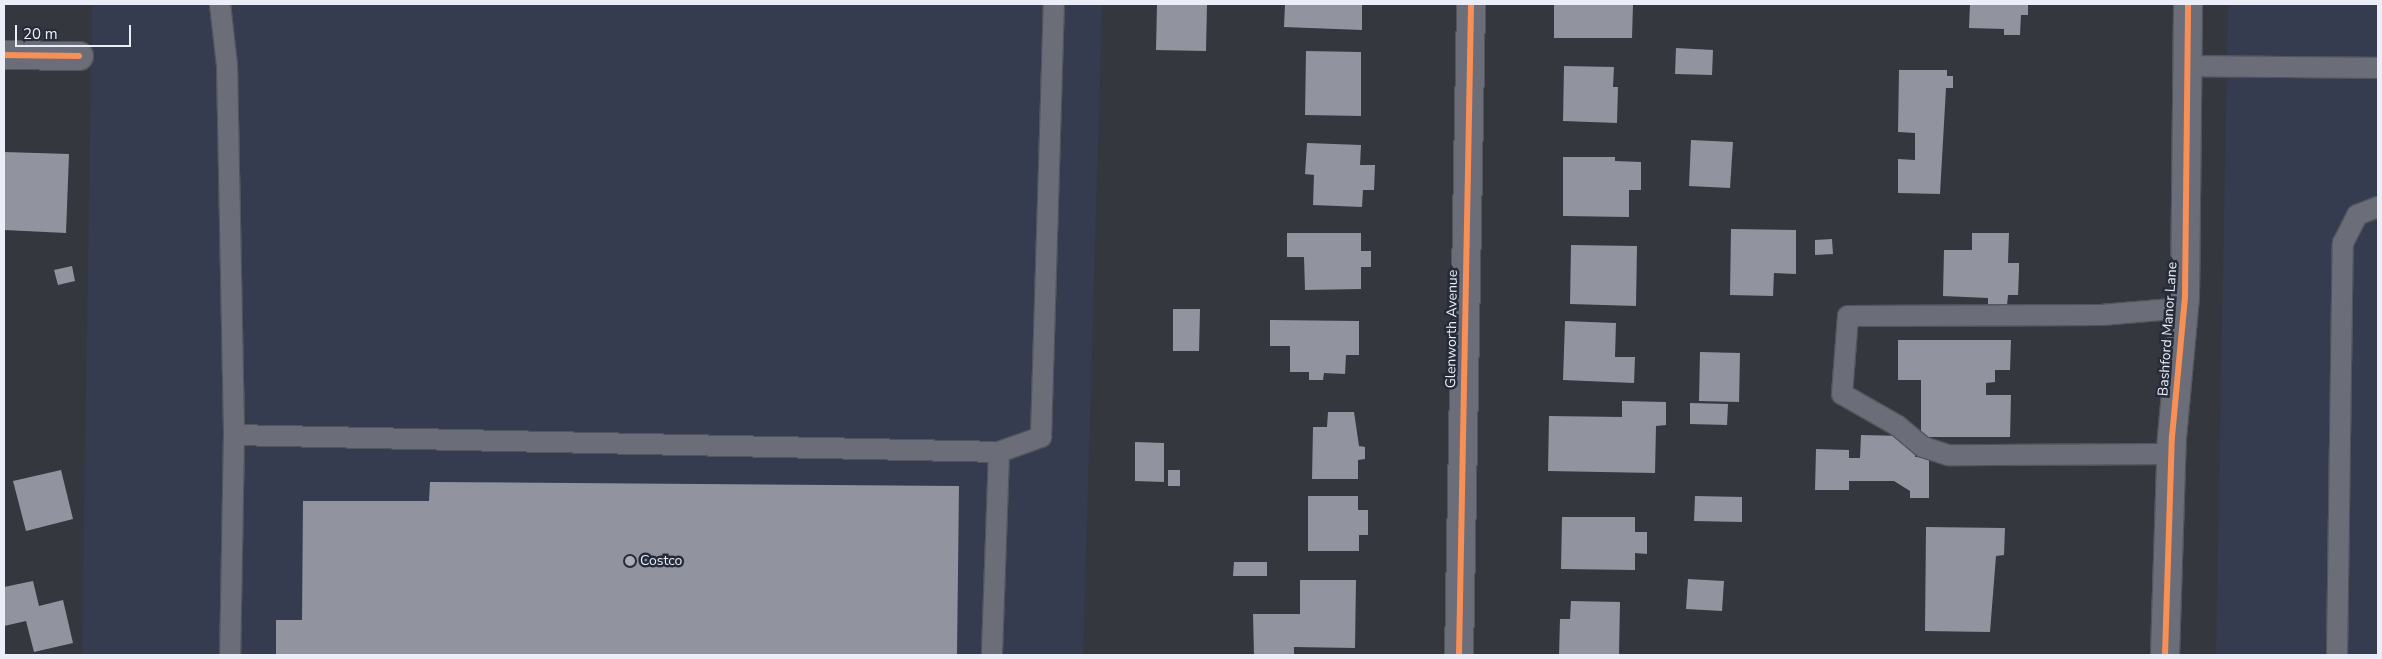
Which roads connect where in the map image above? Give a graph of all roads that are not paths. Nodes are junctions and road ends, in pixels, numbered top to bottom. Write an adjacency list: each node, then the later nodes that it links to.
1 (220, 4): 11 (lane)
2 (1054, 4): 12 (lane)
3 (1471, 4): 16 (street, Glenworth Avenue)
4 (2188, 4): 7 (street, Bashford Manor Lane)
5 (4, 54): 6 (street)
6 (79, 56)
7 (2188, 66): 8 (lane); 10 (street, Bashford Manor Lane)
8 (2378, 68)
9 (2378, 207): 18 (lane)
10 (2184, 308): 13 (street, Bashford Manor Lane); 13 (lane)
11 (234, 435): 12 (lane); 14 (lane)
12 (999, 452): 15 (lane)
13 (2171, 454): 17 (street, Bashford Manor Lane)
14 (230, 655)
15 (992, 655)
16 (1459, 655)
17 (2165, 655)
18 (2337, 655)

